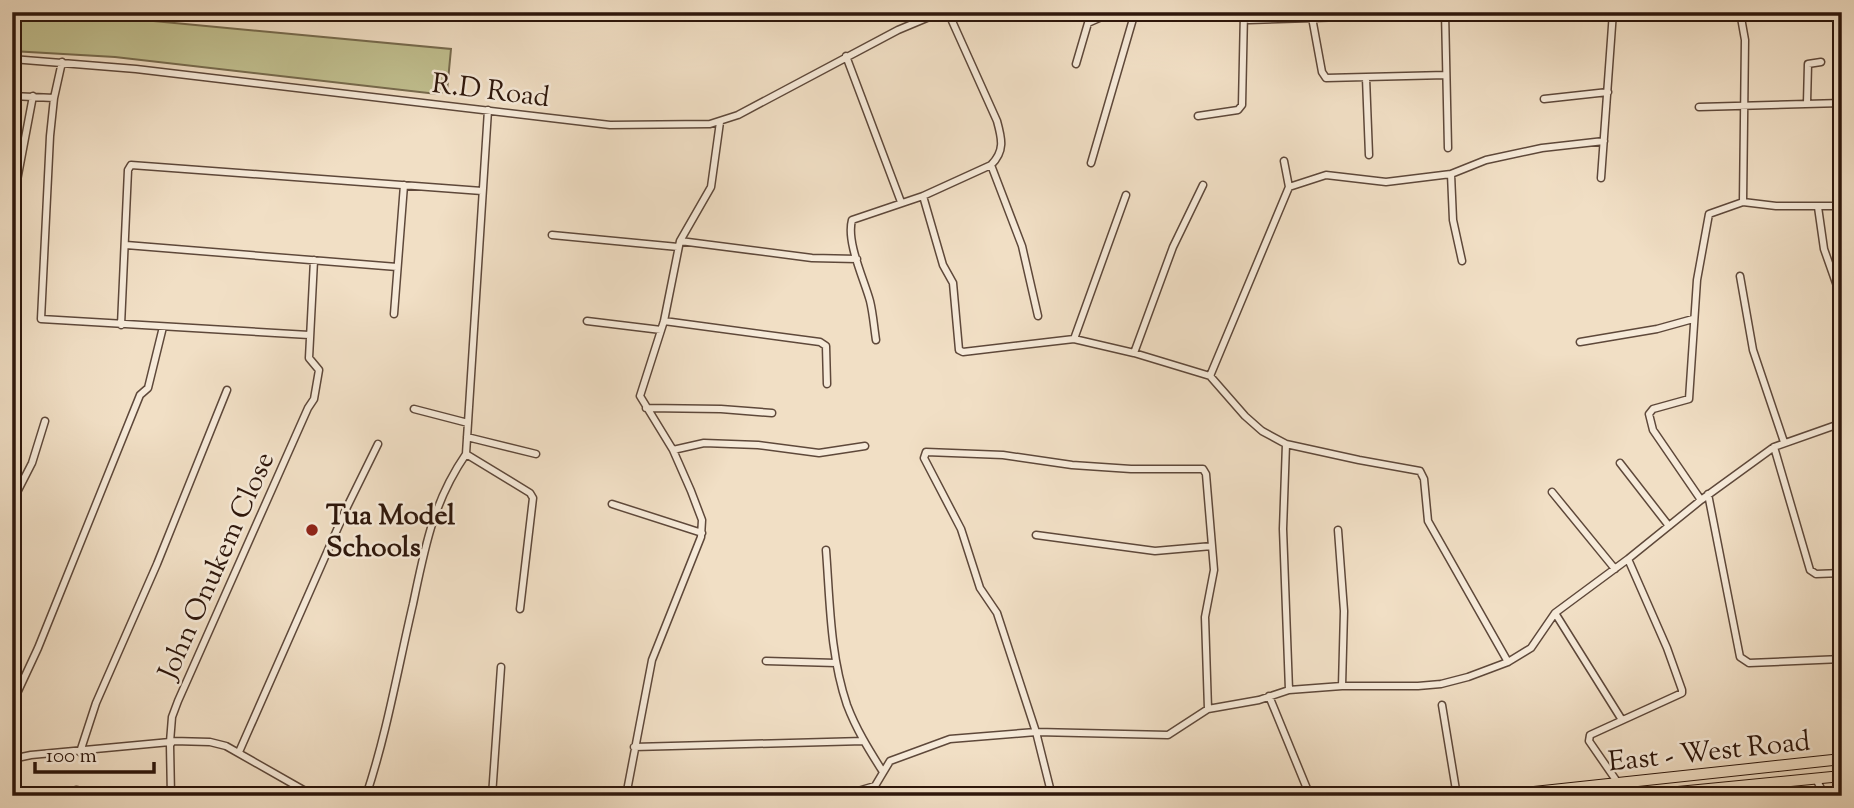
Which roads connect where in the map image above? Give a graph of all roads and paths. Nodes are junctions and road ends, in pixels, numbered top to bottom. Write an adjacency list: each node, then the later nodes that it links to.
1 (941, 12): 12 (street, R.D Road)
2 (947, 12): 36 (street)
3 (1113, 12): 16 (street)
4 (1135, 12): 35 (street)
5 (1244, 12): 29 (street)
6 (1311, 12): 18 (street)
7 (1445, 12): 17 (street)
8 (1513, 12): 11 (street)
9 (1614, 12): 19 (street)
10 (1741, 12): 26 (street)
11 (1249, 20)
12 (846, 56): 30 (street, R.D Road); 45 (street)
13 (12, 59): 14 (street, R.D Road)
14 (62, 62): 22 (street); 28 (street, R.D Road)
15 (1821, 62): 24 (street)
16 (1076, 64)
17 (1446, 75): 18 (street); 32 (street)
18 (1366, 78): 33 (street)
19 (1608, 92): 23 (street); 31 (street)
20 (12, 96): 21 (street)
21 (33, 96): 22 (street); 48 (street)
22 (54, 98): 64 (street)
23 (1544, 99)
24 (1807, 103): 25 (street); 26 (street)
25 (1842, 103)
26 (1744, 105): 27 (street); 46 (street)
27 (1699, 107)
28 (488, 110): 30 (street, R.D Road); 42 (street)
29 (1198, 116)
30 (720, 122): 51 (street)
31 (1604, 141): 37 (street); 38 (street)
32 (1448, 148)
33 (1369, 155)
34 (1284, 161): 41 (street)
35 (1091, 163)
36 (991, 165): 44 (street); 60 (street)
37 (1451, 174): 41 (street); 55 (street)
38 (1601, 178)
39 (404, 185): 42 (street); 52 (street); 56 (street)
40 (1203, 185): 71 (street)
41 (1289, 187): 72 (street)
42 (482, 191): 80 (street)
43 (1126, 195): 69 (street)
44 (923, 196): 45 (street); 69 (street)
45 (901, 202): 54 (street)
46 (1743, 202): 49 (street); 61 (street)
47 (1842, 205): 49 (street)
48 (12, 207)
49 (1818, 207): 58 (street)
50 (552, 235): 51 (street)
51 (679, 244): 54 (street); 63 (street)
52 (126, 245): 53 (street); 64 (street)
53 (314, 260): 56 (street); 67 (street)
54 (857, 260): 68 (street)
55 (1462, 261)
56 (397, 267): 59 (street)
57 (1740, 276): 82 (street)
58 (1842, 300)
59 (394, 314)
60 (1038, 316)
61 (1693, 319): 70 (street); 93 (street)
62 (587, 321): 66 (street)
63 (664, 321): 66 (street); 73 (street)
64 (121, 325): 65 (street)
65 (163, 327): 67 (street); 115 (street)
66 (661, 330): 75 (street)
67 (309, 335): 121 (street, John Onukem Close)
68 (876, 340)
69 (1074, 340): 71 (street)
70 (1580, 342)
71 (1135, 353): 72 (street)
72 (1210, 376): 84 (street)
73 (827, 384)
74 (227, 390): 123 (street)
75 (646, 408): 77 (street); 87 (street)
76 (414, 409): 80 (street)
77 (772, 413)
78 (45, 421): 94 (street)
79 (1842, 423): 82 (street)
80 (468, 424): 81 (street)
81 (467, 437): 88 (street); 89 (street)
82 (1784, 442): 86 (street)
83 (378, 444): 124 (street)
84 (1286, 444): 109 (street); 113 (street)
85 (865, 446): 87 (street)
86 (1774, 447): 92 (street); 104 (street)
87 (673, 450): 98 (street)
88 (466, 454): 105 (street); 135 (street)
89 (536, 454)
90 (1620, 463): 96 (street)
91 (1552, 492): 103 (street)
92 (1708, 494): 93 (street); 107 (street)
93 (1701, 500): 96 (street)
94 (12, 502)
95 (612, 504): 98 (street)
96 (1669, 526): 102 (street)
97 (1338, 530): 112 (street)
98 (702, 533): 122 (street)
99 (1036, 535): 100 (street)
100 (1212, 546): 117 (street); 119 (street)
101 (826, 550): 110 (street)
102 (1628, 559): 103 (street); 118 (street)
103 (1615, 569): 106 (street)
104 (1842, 573)
105 (520, 609)
106 (1555, 613): 109 (street); 118 (street)
107 (1842, 659)
108 (766, 661): 110 (street)
109 (1508, 662): 112 (street)
110 (836, 663): 120 (street)
111 (501, 667): 136 (street)
112 (1342, 686): 113 (street)
113 (1289, 690): 114 (street)
114 (1269, 696): 117 (street); 140 (street)
115 (12, 704)
116 (1442, 705): 141 (street)
117 (1208, 709): 119 (street)
118 (1622, 720): 130 (street)
119 (1036, 732): 127 (street); 139 (street)
120 (864, 741): 122 (street); 127 (street)
121 (170, 742): 123 (street); 124 (street); 133 (street, John Onukem Close)
122 (634, 747): 137 (street)
123 (80, 752): 125 (street)
124 (239, 752): 134 (street)
125 (12, 759)
126 (1842, 759): 130 (main road, East - West Road)
127 (883, 772): 138 (street)
128 (1842, 776): 129 (main road, East - West Road)
129 (1816, 779): 143 (main road, East - West Road); 144 (street)
130 (1618, 783): 142 (main road, East - West Road)
131 (76, 790): 132 (street)
132 (108, 796)
133 (171, 796)
134 (314, 796)
135 (366, 796)
136 (492, 796)
137 (626, 796)
138 (841, 796)
139 (1052, 796)
140 (1310, 796)
141 (1457, 796)
142 (1497, 796)
143 (1637, 796)
144 (1825, 796)

